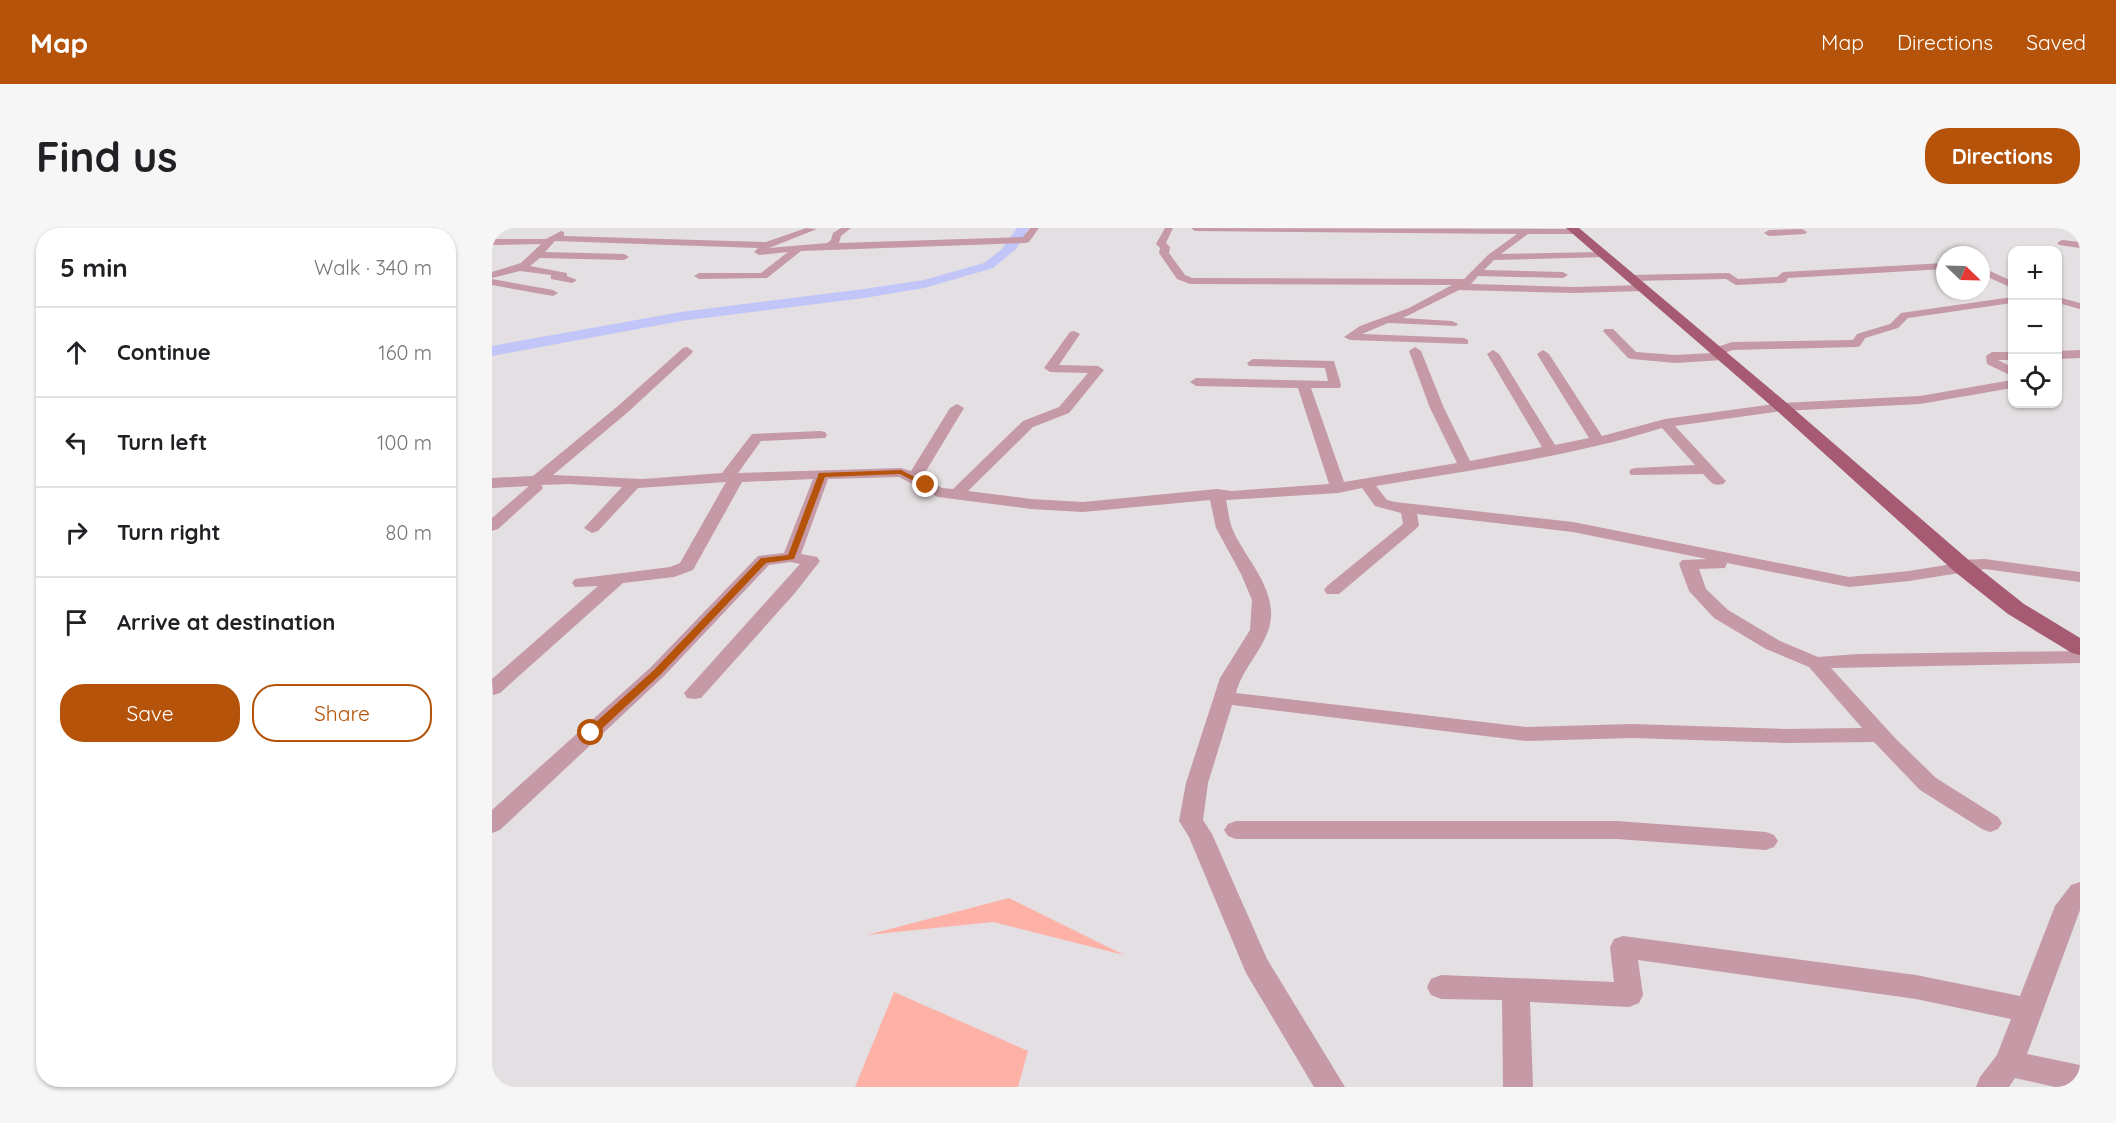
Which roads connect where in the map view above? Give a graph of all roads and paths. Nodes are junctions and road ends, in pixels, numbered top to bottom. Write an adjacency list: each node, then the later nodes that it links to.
1 (582, 228): 16 (street)
2 (810, 228): 13 (street)
3 (847, 228): 15 (street)
4 (1035, 228): 15 (street)
5 (1169, 228): 32 (street)
6 (1195, 228): 8 (street)
7 (1574, 230): 8 (street); 19 (main road)
8 (1527, 231): 21 (street)
9 (1802, 232): 10 (street)
10 (1769, 233)
11 (492, 242): 16 (street)
12 (2062, 243): 14 (street)
13 (767, 245): 16 (street); 18 (street)
14 (2080, 245)
15 (830, 246): 18 (street)
16 (540, 248): 17 (street); 20 (street); 22 (street)
17 (661, 249)
18 (798, 249): 29 (street)
19 (1603, 255): 21 (street); 33 (main road)
20 (624, 257)
21 (1491, 257): 25 (street)
22 (522, 266): 24 (street); 27 (street); 30 (street)
23 (1936, 266): 33 (street)
24 (492, 267)
25 (1475, 273): 28 (street); 32 (street)
26 (1990, 274): 34 (street)
27 (492, 275)
28 (1563, 275)
29 (699, 276)
30 (572, 280)
31 (492, 282): 36 (street)
32 (1467, 282): 35 (street)
33 (1637, 283): 35 (street); 49 (main road)
34 (2008, 283)
35 (1456, 287): 40 (street)
36 (553, 293)
37 (2008, 301): 49 (street)
38 (2062, 301): 39 (street)
39 (2080, 306)
40 (1382, 319): 41 (street); 44 (street)
41 (1452, 324)
42 (1609, 331): 49 (street)
43 (1074, 334): 76 (street)
44 (1464, 342)
45 (687, 351): 72 (street)
46 (1415, 351): 64 (street)
47 (1493, 354): 63 (street)
48 (1543, 354): 62 (street)
49 (1721, 354): 58 (main road)
50 (2080, 354): 51 (street)
51 (2062, 355)
52 (2008, 356): 54 (street)
53 (1253, 363): 56 (street)
54 (2008, 370)
55 (1196, 382): 56 (street)
56 (1303, 384): 75 (street)
57 (2008, 385): 58 (street)
58 (1782, 407): 60 (street); 83 (main road)
59 (957, 408): 69 (street)
60 (1665, 423): 62 (street); 65 (street)
61 (820, 435): 68 (street)
62 (1598, 441): 63 (street)
63 (1551, 450): 64 (street)
64 (1466, 467): 74 (street)
65 (1707, 469): 66 (street); 70 (street)
66 (1636, 472)
67 (822, 475): 68 (street); 69 (street); 81 (street)
68 (731, 477): 73 (street); 85 (street)
69 (915, 477): 76 (street)
70 (1718, 481)
71 (492, 483): 72 (street)
72 (536, 484): 73 (street); 79 (street)
73 (634, 484): 80 (street)
74 (1367, 484): 75 (street); 78 (street)
75 (1338, 488): 77 (street)
76 (957, 494): 77 (street)
77 (1217, 494): 93 (street)
78 (1408, 510): 82 (street); 87 (street)
79 (492, 526)
80 (592, 528)
81 (791, 557): 92 (street); 96 (street)
82 (1741, 559): 83 (street); 90 (street)
83 (1962, 566): 84 (street); 88 (main road)
84 (2080, 577)
85 (617, 579): 86 (street); 91 (street)
86 (581, 583)
87 (1333, 590)
88 (2080, 648)
89 (2080, 657): 90 (street)
90 (1816, 663): 94 (street)
91 (493, 689)
92 (694, 693)
93 (1224, 698): 94 (street); 105 (street)
94 (1880, 735): 95 (street)
95 (1990, 823)
96 (492, 824)
97 (1236, 830): 98 (street)
98 (1766, 841)
99 (2080, 892): 102 (street)
100 (1441, 987): 101 (street)
101 (1516, 989): 102 (street); 106 (street)
102 (2028, 1010): 103 (street)
103 (2009, 1063): 104 (street); 107 (street)
104 (2080, 1079)
105 (1330, 1087)
106 (1518, 1087)
107 (1991, 1087)

